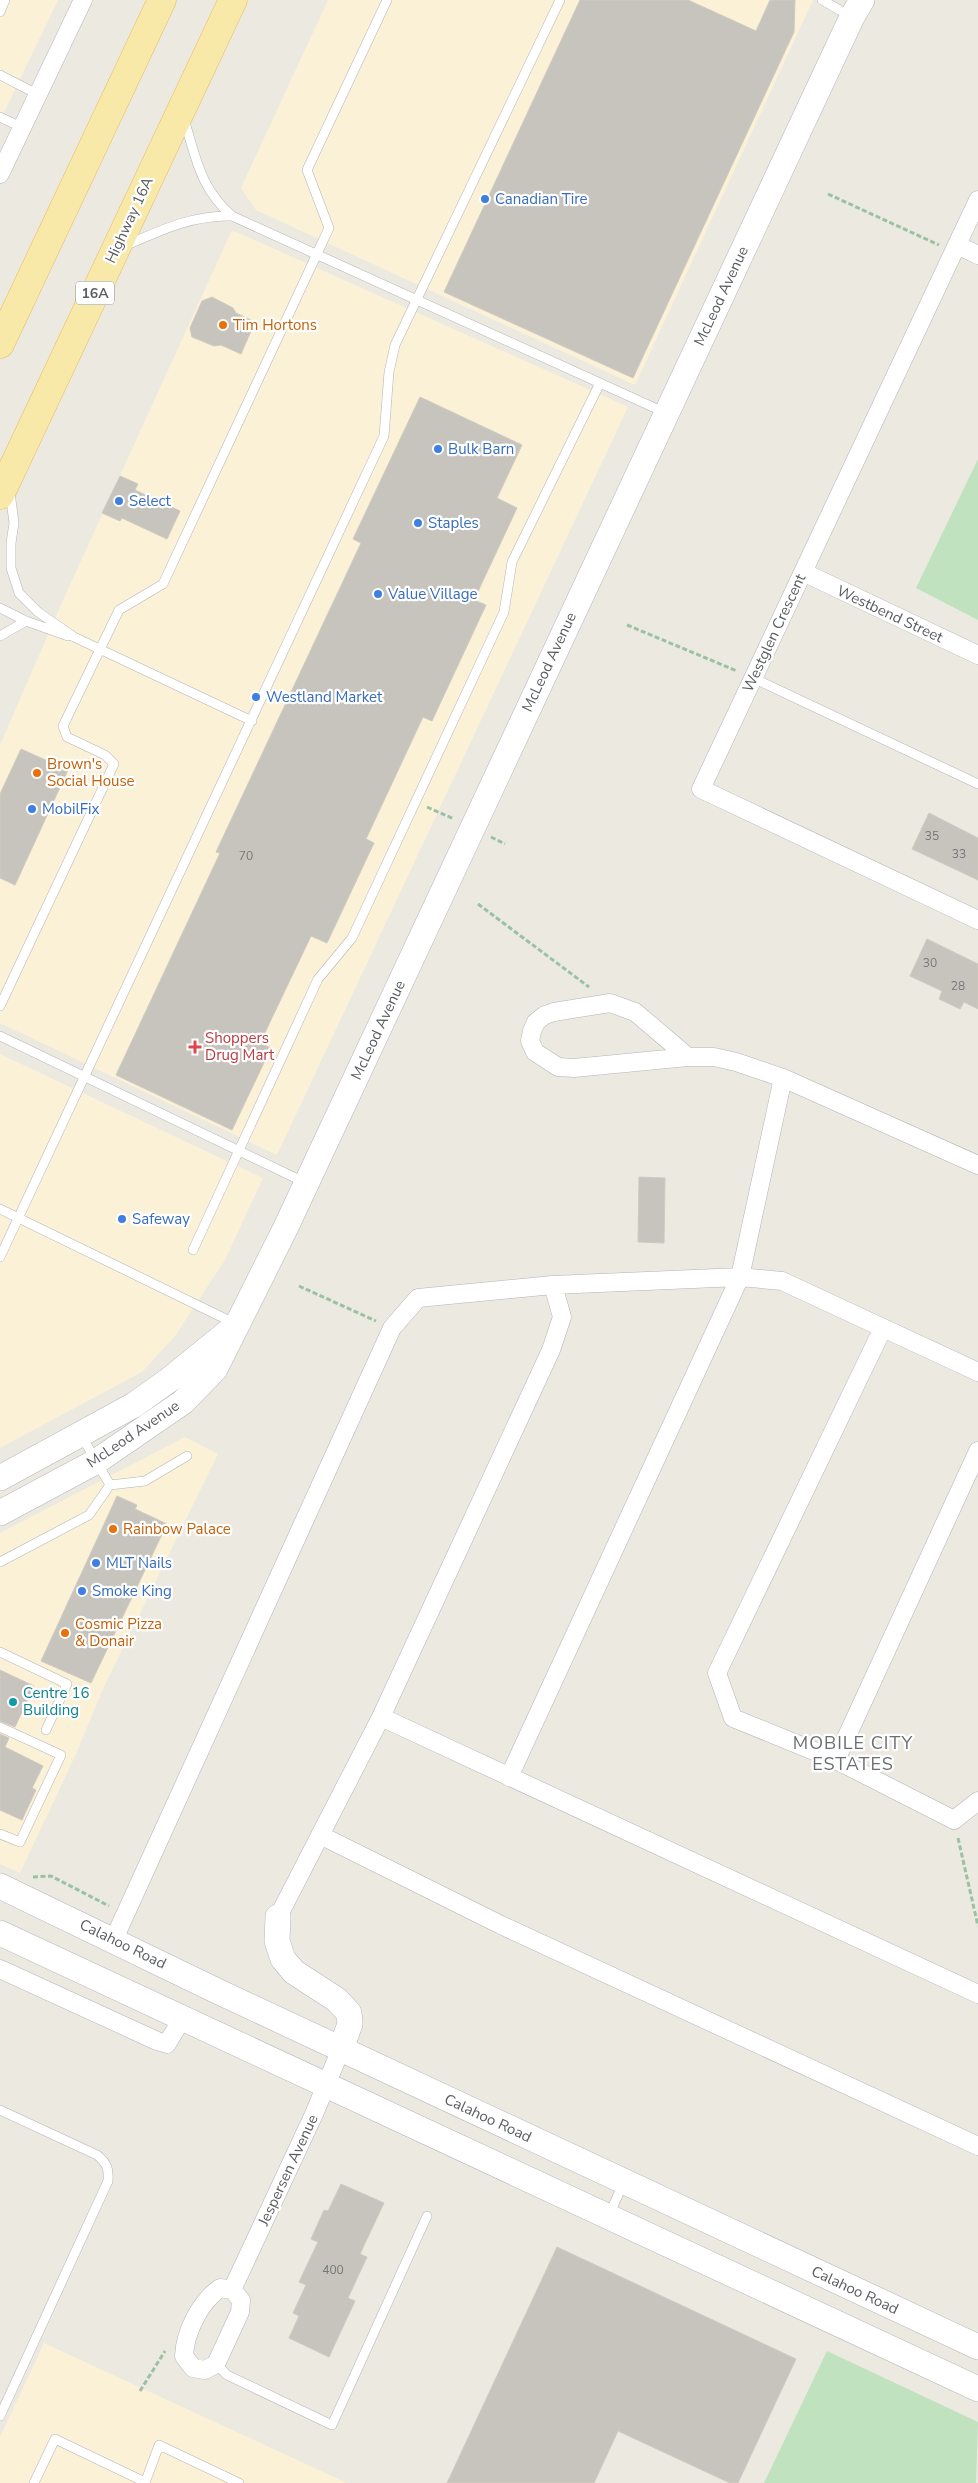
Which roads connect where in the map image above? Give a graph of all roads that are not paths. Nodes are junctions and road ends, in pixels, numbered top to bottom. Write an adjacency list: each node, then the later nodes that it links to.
1 (6, 0): 9 (lane)
2 (83, 0): 11 (street)
3 (162, 0): 23 (main road)
4 (233, 0): 12 (main road, Highway 16A / 16A)
5 (387, 0): 20 (lane)
6 (560, 0): 22 (lane)
7 (822, 0): 8 (lane)
8 (857, 8): 25 (main road, McLeod Avenue)
9 (0, 12)
10 (0, 75): 11 (lane)
11 (39, 95): 14 (street)
12 (181, 110): 17 (lane); 19 (main road, Highway 16A / 16A)
13 (0, 117): 14 (lane)
14 (23, 128): 15 (street)
15 (0, 174)
16 (978, 200): 18 (street, Westglen Crescent)
17 (232, 216): 19 (lane); 20 (lane)
18 (957, 245): 21 (street); 27 (street, Westglen Crescent)
19 (115, 250): 26 (main road, Highway 16A / 16A)
20 (317, 255): 22 (lane); 32 (lane)
21 (978, 255)
22 (418, 300): 24 (lane); 35 (lane)
23 (0, 344)
24 (600, 382): 25 (lane); 43 (lane)
25 (666, 413): 45 (main road, McLeod Avenue)
26 (4, 486): 31 (lane)
27 (803, 572): 33 (street, Westbend Street); 34 (street, Westglen Crescent)
28 (0, 608): 29 (lane)
29 (26, 621): 30 (lane); 31 (lane)
30 (0, 636)
31 (74, 637): 32 (lane)
32 (100, 650): 35 (lane); 38 (lane)
33 (978, 655)
34 (753, 678): 36 (lane); 37 (street, Westglen Crescent)
35 (252, 721): 41 (lane)
36 (978, 784)
37 (978, 920)
38 (0, 1006)
39 (0, 1036): 41 (lane)
40 (688, 1057): 40 (street); 42 (street)
41 (85, 1075): 43 (lane); 47 (lane)
42 (783, 1078): 44 (street); 50 (street)
43 (239, 1150): 45 (lane); 48 (lane)
44 (978, 1165)
45 (307, 1183): 52 (main road, McLeod Avenue)
46 (0, 1209): 47 (lane)
47 (18, 1218): 49 (lane); 52 (lane)
48 (193, 1250)
49 (0, 1257)
50 (740, 1277): 51 (street); 53 (street); 68 (street)
51 (553, 1285): 64 (street); 75 (street)
52 (236, 1325): 55 (main road, McLeod Avenue); 58 (main road, McLeod Avenue)
53 (883, 1328): 54 (street); 67 (street)
54 (978, 1372)
55 (81, 1435): 58 (lane); 59 (main road, McLeod Avenue)
56 (978, 1451): 67 (street)
57 (187, 1456): 60 (lane)
58 (97, 1461): 60 (lane); 61 (main road, McLeod Avenue)
59 (0, 1478)
60 (110, 1485): 62 (lane)
61 (0, 1512)
62 (0, 1562)
63 (0, 1652): 66 (lane)
64 (381, 1717): 68 (street); 71 (street)
65 (0, 1727): 70 (lane)
66 (46, 1730)
67 (836, 1760): 69 (street)
68 (509, 1777): 77 (street)
69 (978, 1801)
70 (0, 1834)
71 (320, 1835): 73 (street); 82 (street)
72 (0, 1886): 75 (main road, Calahoo Road)
73 (278, 1917): 79 (main road)
74 (0, 1933): 78 (main road)
75 (114, 1939): 79 (main road, Calahoo Road)
76 (0, 1969): 78 (street)
77 (978, 1994)
78 (183, 2018): 80 (main road)
79 (341, 2049): 80 (street, Jespersen Avenue); 83 (main road, Calahoo Road)
80 (327, 2085): 85 (main road); 86 (street, Jespersen Avenue)
81 (0, 2110): 90 (lane)
82 (978, 2146)
83 (624, 2181): 85 (lane); 87 (main road, Calahoo Road)
84 (427, 2216): 88 (lane)
85 (608, 2217): 89 (main road)
86 (232, 2290): 88 (street); 88 (street)
87 (978, 2347)
88 (216, 2364)
89 (978, 2389)
90 (0, 2416)
91 (145, 2482): 92 (lane); 93 (lane)
92 (34, 2483)
93 (239, 2483)

